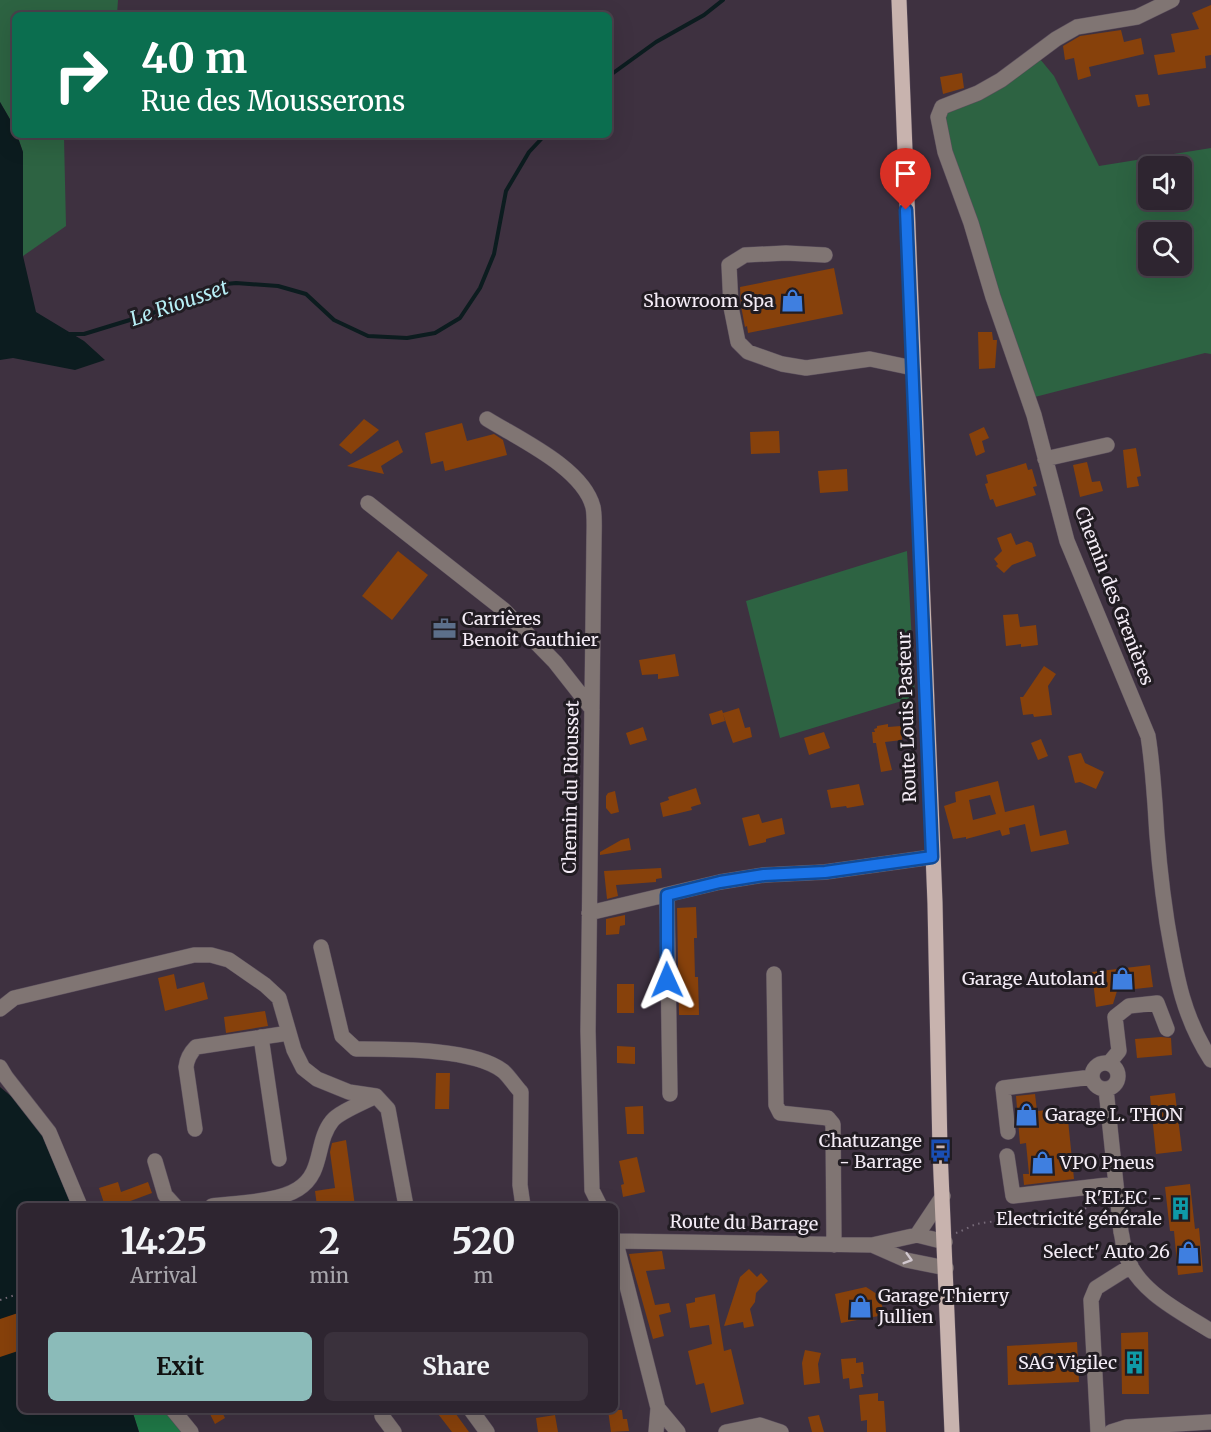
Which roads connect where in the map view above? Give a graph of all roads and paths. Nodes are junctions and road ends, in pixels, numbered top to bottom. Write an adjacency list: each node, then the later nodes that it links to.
1 (899, 0): 4 (main road, Route Louis Pasteur)
2 (1172, 0): 7 (street, Chemin des Grenières)
3 (825, 255): 4 (street)
4 (913, 368): 10 (main road, Route Louis Pasteur)
5 (487, 419): 9 (street, Chemin du Riousset)
6 (1107, 445): 7 (street)
7 (1045, 459): 19 (street, Chemin des Grenières)
8 (368, 502): 9 (street)
9 (592, 710): 12 (street, Chemin du Riousset)
10 (932, 857): 11 (street); 32 (main road, Route Louis Pasteur)
11 (667, 895): 12 (street); 24 (street)
12 (589, 913): 38 (street, Chemin du Riousset)
13 (321, 946): 37 (street)
14 (774, 974): 42 (street)
15 (0, 1010): 17 (street)
16 (1167, 1029): 20 (street)
17 (289, 1033): 18 (street); 25 (street)
18 (261, 1037): 26 (street); 29 (street)
19 (1211, 1060)
20 (1109, 1063): 22 (street); 23 (street)
21 (0, 1067): 33 (street)
22 (1092, 1077): 23 (street); 27 (street)
23 (1106, 1089): 31 (street)
24 (670, 1094)
25 (376, 1096): 35 (street); 36 (street)
26 (195, 1129)
27 (1008, 1132)
28 (1007, 1156): 31 (street)
29 (279, 1159)
30 (155, 1161): 34 (street)
31 (1116, 1187): 40 (path); 45 (street)
32 (943, 1196): 39 (street); 40 (main road, Route Louis Pasteur)
33 (79, 1203)
34 (172, 1203)
35 (233, 1203)
36 (405, 1203)
37 (523, 1203)
38 (598, 1203)
39 (917, 1236): 40 (street, Route du Barrage); 43 (street, Route du Barrage)
40 (945, 1239): 46 (main road, Route Louis Pasteur)
41 (618, 1240): 42 (street, Route du Barrage)
42 (834, 1245): 43 (street, Route du Barrage)
43 (872, 1245): 46 (street, Route du Barrage, one-way to 46)
44 (618, 1252): 50 (street)
45 (1131, 1266): 49 (street); 63 (street)
46 (946, 1268): 62 (main road, Route Louis Pasteur)
47 (18, 1294): 48 (path)
48 (0, 1300)
49 (1211, 1331)
50 (658, 1408): 58 (street); 59 (street)
51 (175, 1413): 55 (street)
52 (473, 1413): 57 (street)
53 (382, 1416): 56 (street)
54 (1211, 1422): 64 (street)
55 (191, 1432)
56 (394, 1432)
57 (487, 1432)
58 (656, 1432)
59 (678, 1432)
60 (726, 1432): 61 (street)
61 (781, 1432)
62 (952, 1432)
63 (1098, 1432)
64 (1111, 1432)

